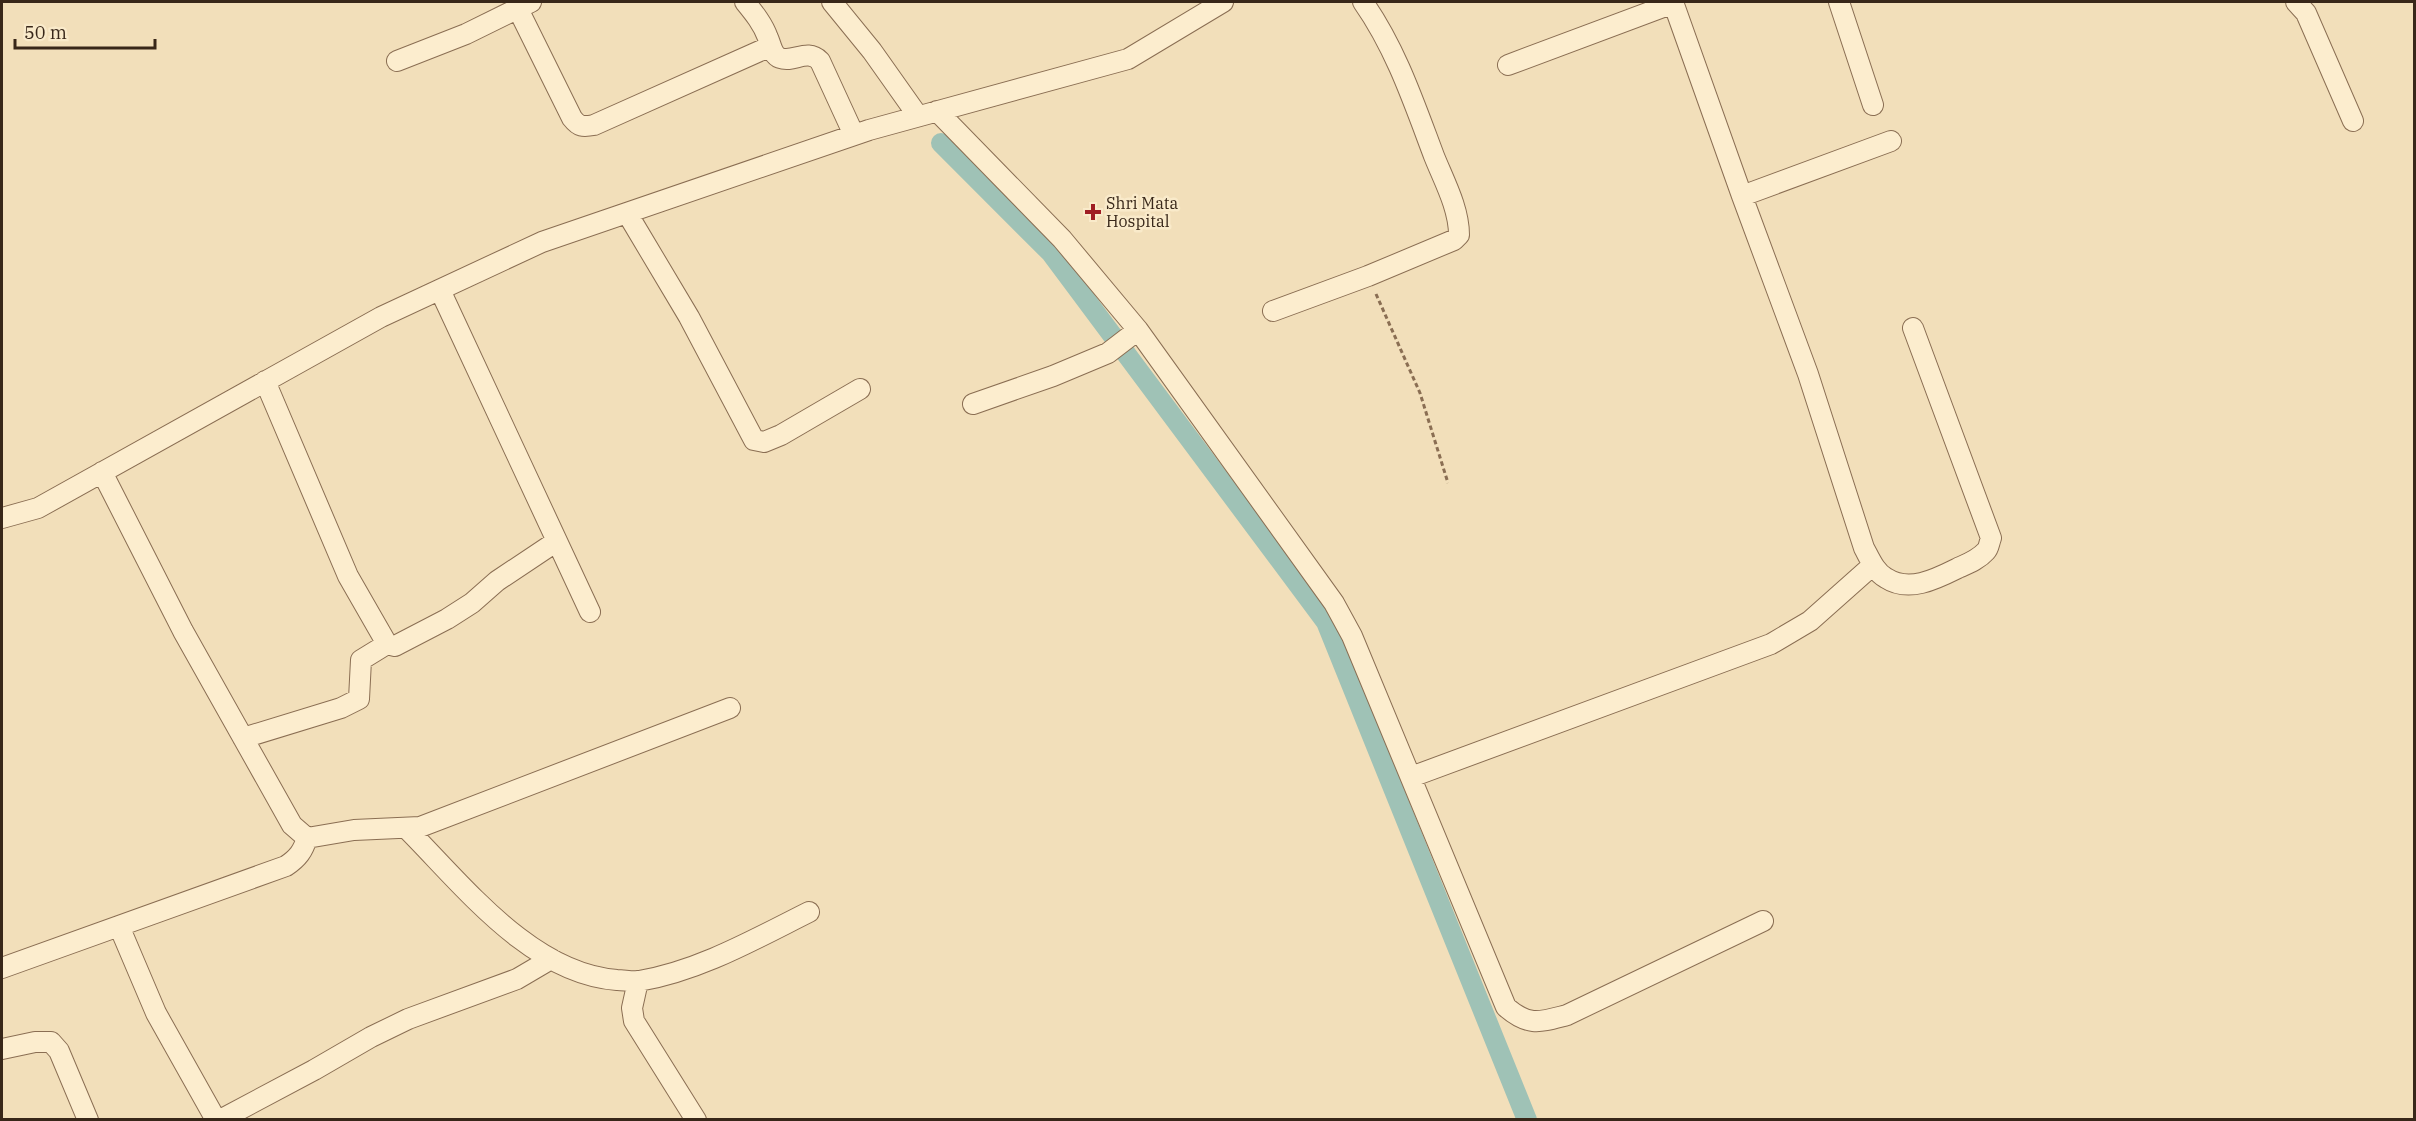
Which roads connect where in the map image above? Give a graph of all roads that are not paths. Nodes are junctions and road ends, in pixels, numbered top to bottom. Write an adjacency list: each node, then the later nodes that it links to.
1 (745, 2): 9 (street)
2 (832, 2): 14 (street)
3 (1223, 2): 13 (street)
4 (1363, 2): 21 (street)
5 (1673, 2): 11 (street); 18 (street)
6 (1839, 2): 12 (street)
7 (2296, 2): 15 (street)
8 (525, 5): 9 (street); 10 (street)
9 (771, 46): 16 (street)
10 (397, 62)
11 (1508, 65)
12 (1874, 105)
13 (938, 111): 14 (street); 23 (street)
14 (918, 116): 16 (street)
15 (2353, 121)
16 (854, 135): 19 (street)
17 (1891, 141): 18 (street)
18 (1742, 196): 30 (street)
19 (627, 213): 20 (street); 25 (street)
20 (440, 290): 24 (street); 29 (street)
21 (1273, 311)
22 (1913, 328): 30 (street)
23 (1135, 332): 26 (street); 35 (street)
24 (265, 381): 27 (street); 32 (street)
25 (860, 389)
26 (973, 404)
27 (102, 472): 28 (street); 34 (street)
28 (2, 518)
29 (557, 541): 31 (street); 32 (street)
30 (1873, 565): 35 (street)
31 (590, 612)
32 (387, 644): 34 (street)
33 (730, 708): 36 (street)
34 (243, 738): 37 (street)
35 (1411, 777): 39 (street)
36 (406, 828): 37 (street); 41 (street)
37 (307, 838): 40 (street)
38 (809, 912): 43 (street)
39 (1763, 921)
40 (119, 926): 42 (street); 46 (street)
41 (551, 959): 43 (street); 46 (street)
42 (2, 968)
43 (638, 981): 47 (street)
44 (2, 1049): 45 (street)
45 (88, 1119)
46 (218, 1119)
47 (696, 1119)

